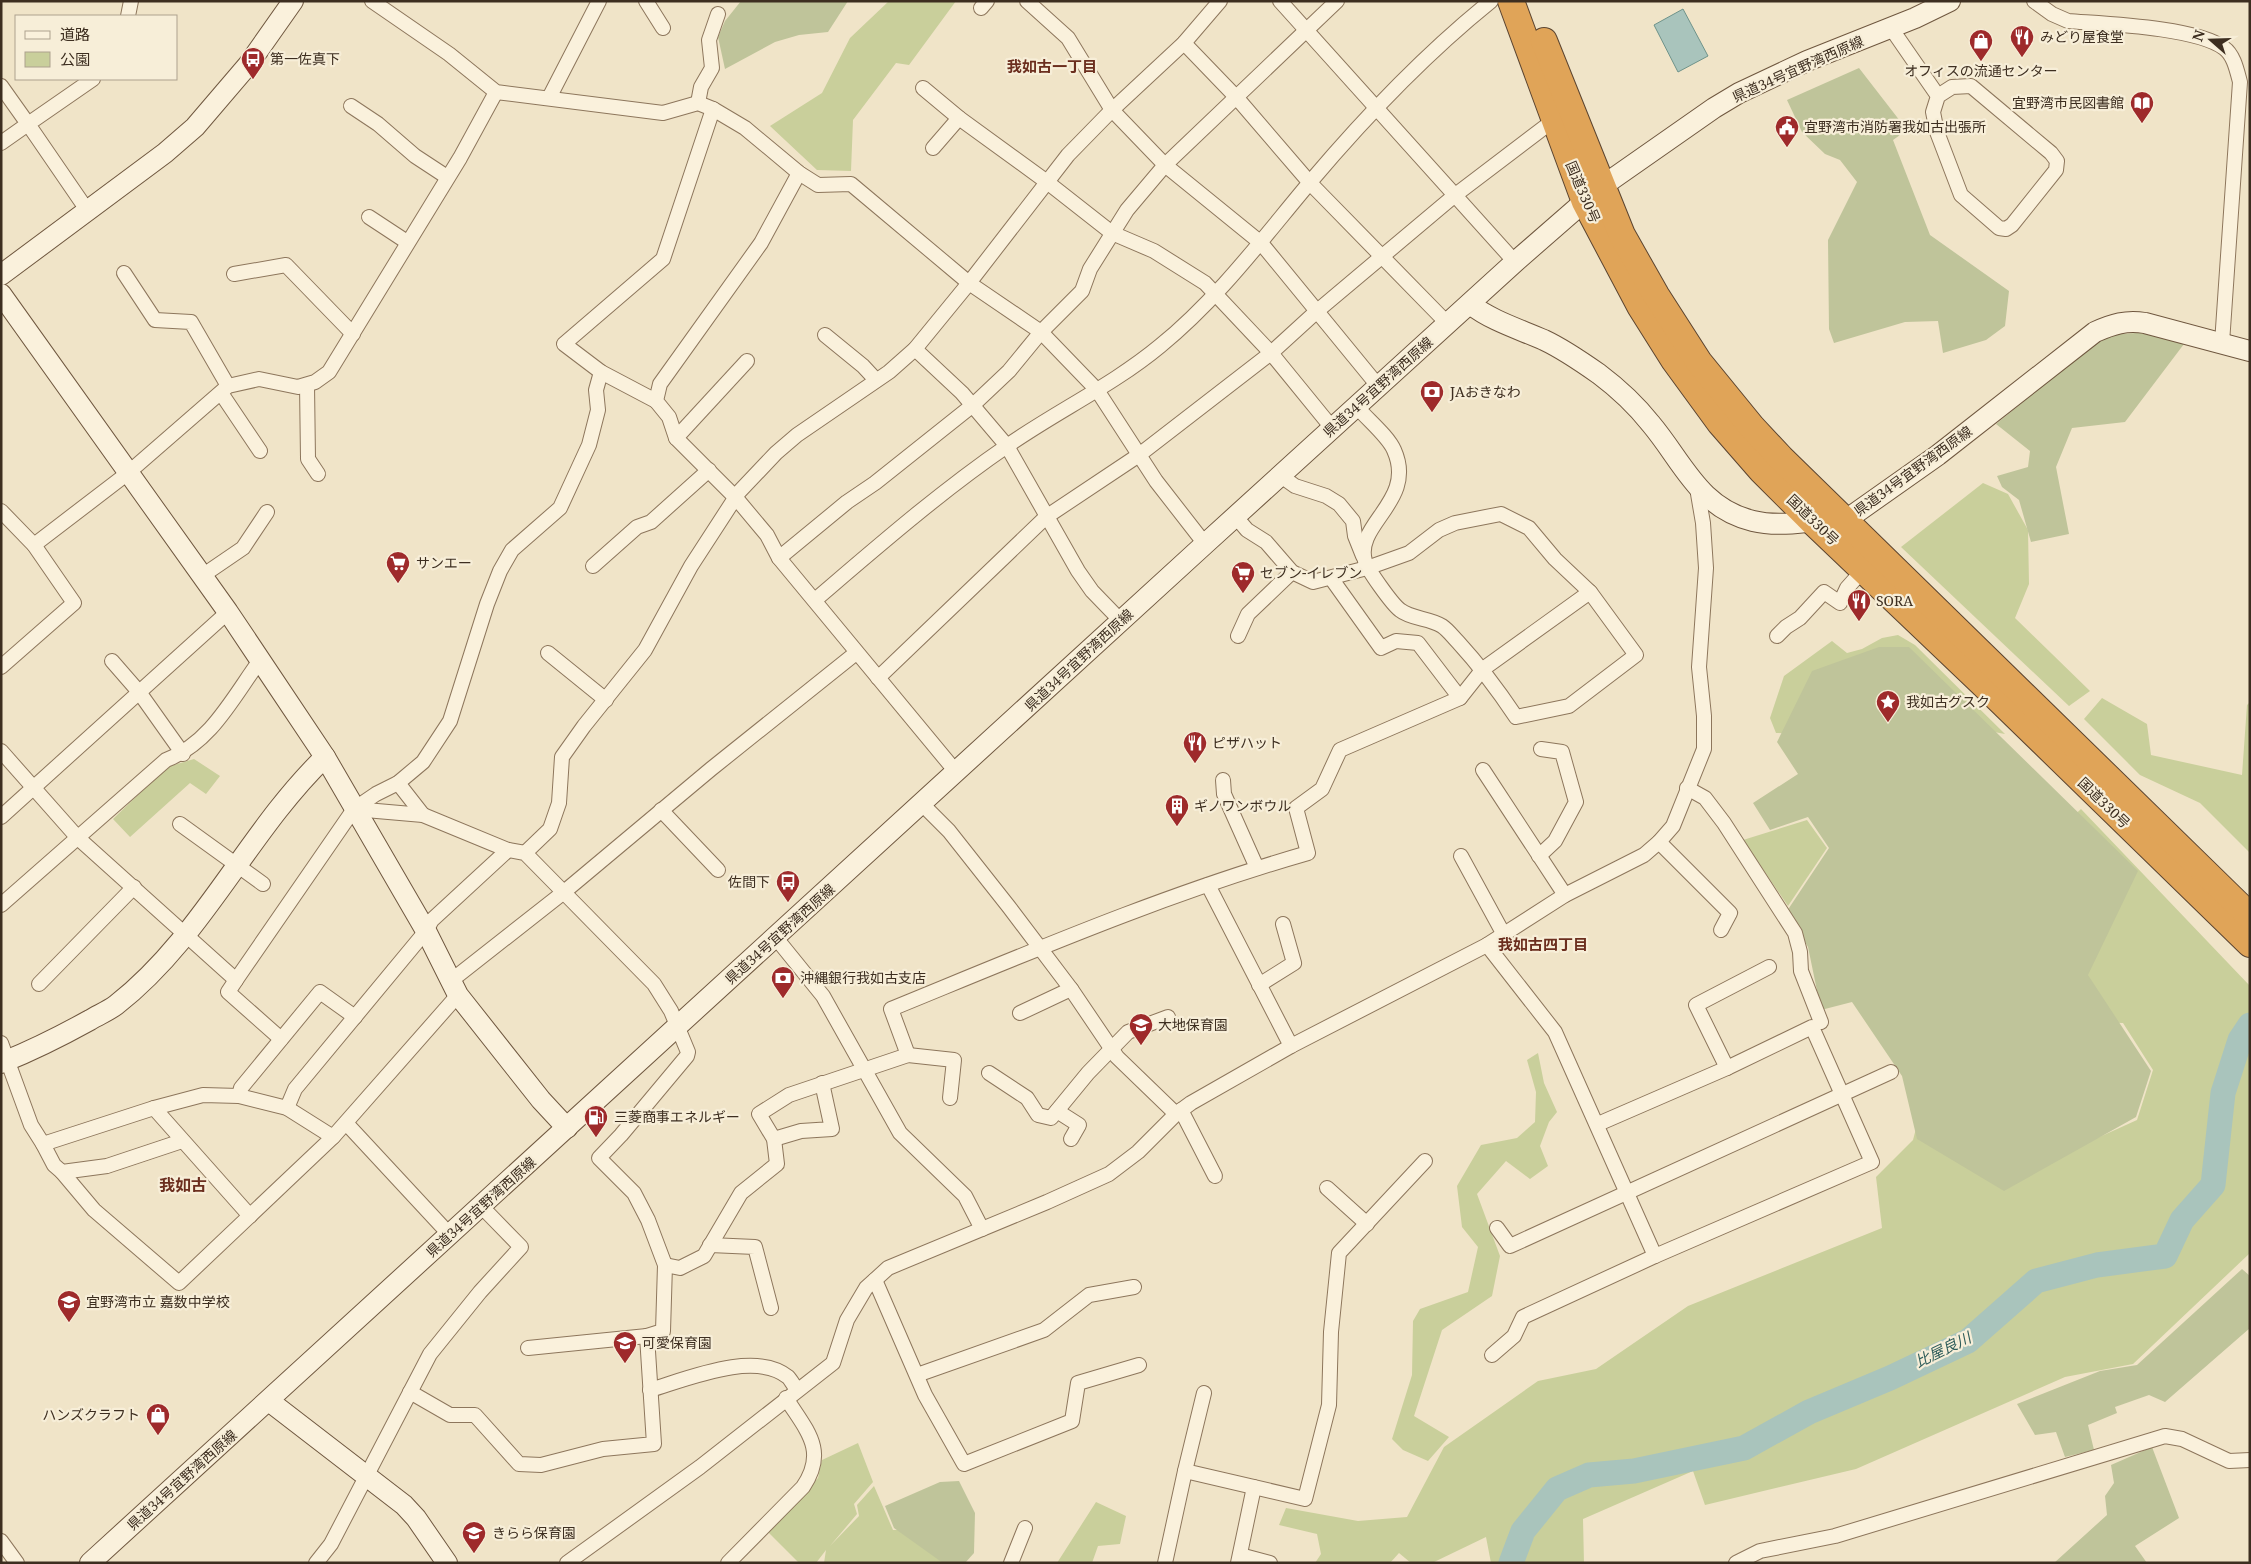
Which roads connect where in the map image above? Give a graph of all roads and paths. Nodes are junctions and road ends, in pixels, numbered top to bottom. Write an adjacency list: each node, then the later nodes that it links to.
1 (132, 1): 16 (street)
2 (293, 1): 45 (main road)
3 (372, 1): 24 (street)
4 (599, 1): 26 (street)
5 (646, 1): 17 (street)
6 (1026, 1): 32 (street)
7 (1220, 1): 20 (street)
8 (1280, 1): 19 (street)
9 (1337, 1): 19 (street)
10 (1491, 1): 31 (street)
11 (1511, 1): 34 (highway, 国道330号)
12 (1530, 1): 43 (highway, 国道330号)
13 (1950, 1): 18 (main road, 県道34号宜野湾西原線)
14 (2034, 1): 64 (street)
15 (718, 14): 28 (street)
16 (128, 15)
17 (663, 28)
18 (1891, 28): 25 (street); 43 (main road, 県道34号宜野湾西原線)
19 (1307, 31): 27 (street); 31 (street)
20 (1184, 43): 27 (street); 32 (street)
21 (92, 80): 35 (street)
22 (1, 86): 35 (street)
23 (923, 88): 33 (street)
24 (496, 92): 26 (street); 40 (street)
25 (1938, 96): 25 (street)
26 (549, 98): 28 (street)
27 (1237, 98): 38 (street); 42 (street)
28 (698, 103): 30 (street)
29 (351, 106): 40 (street)
30 (713, 108): 39 (street); 69 (street)
31 (1375, 108): 42 (street); 44 (street)
32 (1112, 110): 38 (street); 41 (street)
33 (959, 118): 37 (street); 41 (street)
34 (1554, 120): 43 (highway, 国道330号); 44 (street)
35 (28, 124): 36 (street); 45 (street)
36 (1, 144)
37 (933, 148)
38 (1165, 165): 47 (street); 49 (street)
39 (799, 174): 55 (street); 75 (street)
40 (447, 177): 48 (street)
41 (1047, 182): 47 (street); 55 (street)
42 (1310, 182): 49 (street); 50 (street)
43 (1593, 195): 51 (main road, 県道34号宜野湾西原線); 93 (highway, 国道330号); 94 (highway, 国道330号)
44 (1454, 196): 50 (street); 51 (street)
45 (87, 210): 54 (main road)
46 (369, 217): 48 (street)
47 (1112, 233): 57 (street); 61 (street)
48 (407, 242): 62 (street)
49 (1261, 243): 57 (street); 59 (street)
50 (1383, 256): 59 (street); 60 (street)
51 (1515, 262): 58 (main road, 県道34号宜野湾西原線)
52 (124, 273): 73 (street)
53 (234, 274): 62 (street)
54 (1, 275)
55 (969, 283): 61 (street); 65 (street)
56 (1, 294): 84 (main road)
57 (1215, 294): 67 (street); 74 (street)
58 (1470, 304): 60 (main road, 県道34号宜野湾西原線); 87 (main road, 県道34号宜野湾西原線)
59 (1316, 312): 67 (street); 72 (street)
60 (1448, 324): 72 (main road, 県道34号宜野湾西原線)
61 (1041, 332): 74 (street); 76 (street)
62 (353, 334): 71 (street)
63 (825, 335): 70 (street)
64 (2222, 343): 66 (main road, 県道34号宜野湾西原線); 93 (main road, 県道34号宜野湾西原線)
65 (915, 349): 70 (street); 76 (street)
66 (2250, 351)
67 (1271, 353): 78 (street); 82 (street)
68 (747, 361): 79 (street)
69 (601, 372): 75 (street); 127 (street)
70 (876, 380): 88 (street)
71 (307, 384): 73 (street); 85 (street)
72 (1379, 387): 77 (main road, 県道34号宜野湾西原線)
73 (224, 390): 81 (street); 84 (street)
74 (1097, 390): 80 (street); 82 (street)
75 (656, 401): 79 (street)
76 (973, 405): 80 (street); 97 (street)
77 (1357, 407): 78 (main road, 県道34号宜野湾西原線); 98 (street)
78 (1333, 429): 86 (main road, 県道34号宜野湾西原線)
79 (676, 438): 83 (street)
80 (1007, 446): 91 (street); 105 (street)
81 (260, 451)
82 (1139, 455): 91 (street); 96 (street)
83 (709, 470): 88 (street); 99 (street)
84 (128, 473): 95 (street); 102 (main road)
85 (318, 474)
86 (1281, 476): 92 (main road, 県道34号宜野湾西原線); 98 (street)
87 (1697, 488): 94 (main road, 県道34号宜野湾西原線); 129 (street)
88 (736, 498): 97 (street); 119 (street)
89 (1, 511): 95 (street)
90 (266, 512): 102 (street)
91 (1046, 517): 107 (street); 116 (street)
92 (1236, 517): 96 (main road, 県道34号宜野湾西原線); 101 (street)
93 (1843, 518): 94 (main road, 県道34号宜野湾西原線); 151 (highway, 国道330号)
94 (1812, 521): 100 (highway, 国道330号)
95 (34, 544): 114 (street)
96 (1205, 544): 107 (main road, 県道34号宜野湾西原線)
97 (779, 558): 105 (street)
98 (1366, 563): 103 (street); 104 (street); 115 (street)
99 (593, 566)
100 (1864, 569): 109 (street); 158 (highway, 国道330号)
101 (1292, 572): 103 (street); 108 (street)
102 (202, 576): 106 (main road)
103 (1330, 578): 118 (street)
104 (1590, 592): 115 (street); 115 (street)
105 (815, 600): 111 (street)
106 (228, 612): 112 (main road); 117 (street)
107 (1121, 622): 125 (main road, 県道34号宜野湾西原線)
108 (1238, 636)
109 (1777, 636)
110 (548, 653): 119 (street)
111 (856, 653): 116 (street); 132 (street)
112 (261, 659): 122 (street); 123 (main road)
113 (112, 661): 117 (street)
114 (1, 666)
115 (1483, 669): 118 (street)
116 (878, 678): 125 (street)
117 (139, 692): 122 (street); 128 (street)
118 (1460, 698): 143 (street)
119 (606, 700): 139 (street)
120 (1541, 749): 141 (street)
121 (1, 751): 128 (street)
122 (183, 754): 136 (street)
123 (325, 757): 131 (main road); 142 (main road)
124 (1483, 770): 141 (street)
125 (957, 773): 130 (main road, 県道34号宜野湾西原線)
126 (1222, 780): 143 (street)
127 (398, 783): 131 (street); 133 (street)
128 (33, 787): 134 (street); 136 (street)
129 (1687, 788): 137 (street); 170 (street)
130 (922, 804): 157 (main road, 県道34号宜野湾西原線); 160 (street)
131 (354, 809): 133 (street); 154 (main road); 162 (street)
132 (661, 810): 144 (street); 148 (street)
133 (423, 815): 138 (street)
134 (1, 817)
135 (180, 824): 142 (street)
136 (78, 838): 147 (street); 150 (street)
137 (1659, 842): 149 (street); 153 (street)
138 (508, 850): 139 (street); 154 (street)
139 (525, 853): 148 (street)
140 (1461, 856): 155 (street)
141 (1539, 856): 149 (street)
142 (238, 867): 145 (street); 156 (main road)
143 (1257, 868): 146 (street)
144 (718, 870)
145 (263, 884)
146 (1208, 885): 160 (street); 164 (street)
147 (134, 887): 156 (street); 163 (street)
148 (564, 892): 165 (street); 171 (street)
149 (1565, 895): 155 (street)
150 (1, 905)
151 (2250, 916)
152 (1283, 924): 164 (street)
153 (1721, 930)
154 (426, 931): 165 (main road); 168 (street)
155 (1503, 933): 159 (street)
156 (187, 934): 162 (street); 175 (main road)
157 (776, 938): 171 (main road, 県道34号宜野湾西原線); 178 (street)
158 (2250, 944)
159 (1487, 945): 173 (street); 190 (street)
160 (1040, 948): 166 (street); 176 (street)
161 (1769, 967): 177 (street)
162 (236, 980): 172 (street)
163 (39, 984)
164 (1259, 985): 173 (street)
165 (455, 987): 189 (street); 191 (main road)
166 (1071, 989): 167 (street); 174 (street)
167 (1020, 1013)
168 (354, 1017): 172 (street); 186 (street)
169 (1168, 1018): 174 (street)
170 (1821, 1022)
171 (677, 1026): 191 (main road, 県道34号宜野湾西原線); 210 (street)
172 (281, 1039): 183 (street)
173 (1291, 1046): 188 (street)
174 (1112, 1050): 187 (street); 188 (street)
175 (4, 1055): 196 (street)
176 (908, 1055): 178 (street); 184 (street)
177 (1727, 1068): 182 (street); 190 (street)
178 (863, 1070): 181 (street); 206 (street)
179 (1891, 1072): 182 (street)
180 (989, 1073): 187 (street)
181 (822, 1083): 193 (street); 193 (street)
182 (1840, 1094): 201 (street); 209 (street)
183 (238, 1096): 185 (street); 186 (street)
184 (950, 1098)
185 (154, 1108): 195 (street); 196 (street)
186 (287, 1108): 192 (street)
187 (1056, 1111): 194 (street)
188 (1178, 1112): 199 (street); 206 (street)
189 (346, 1123): 192 (street); 207 (street)
190 (1598, 1124): 201 (street)
191 (567, 1128): 202 (main road, 県道34号宜野湾西原線)
192 (334, 1137): 203 (street)
193 (774, 1139): 208 (street)
194 (1072, 1139)
195 (182, 1141): 198 (street); 203 (street)
196 (44, 1144): 198 (street)
197 (1425, 1161): 204 (street)
198 (62, 1172): 203 (street)
199 (1216, 1176)
200 (1327, 1188): 204 (street)
201 (1627, 1191): 205 (street); 209 (street)
202 (481, 1206): 207 (main road, 県道34号宜野湾西原線); 220 (street)
203 (250, 1216)
204 (1367, 1224): 227 (street)
205 (1498, 1228)
206 (982, 1229): 211 (street)
207 (450, 1235): 223 (main road, 県道34号宜野湾西原線)
208 (710, 1245): 210 (street); 213 (street)
209 (1655, 1256): 216 (street)
210 (665, 1265): 214 (street)
211 (875, 1280): 218 (street); 222 (street)
212 (1134, 1287): 218 (street)
213 (771, 1308)
214 (647, 1336): 215 (street); 219 (street)
215 (528, 1348)
216 (1492, 1355)
217 (1139, 1365): 218 (street)
218 (917, 1375)
219 (650, 1390): 220 (street); 222 (street)
220 (410, 1392): 226 (street)
221 (1204, 1393): 225 (street)
222 (791, 1394): 235 (street); 236 (street)
223 (269, 1400): 226 (main road); 232 (main road, 県道34号宜野湾西原線)
224 (2250, 1460): 240 (street)
225 (1185, 1471): 227 (street); 238 (street)
226 (367, 1478): 233 (street); 234 (main road)
227 (1254, 1487): 230 (street)
228 (1025, 1528): 237 (street)
229 (1, 1541): 231 (street)
230 (1239, 1559): 239 (street)
231 (17, 1563)
232 (90, 1563)
233 (316, 1563)
234 (447, 1563)
235 (567, 1563)
236 (728, 1563)
237 (1012, 1563)
238 (1165, 1563)
239 (1270, 1563)
240 (1736, 1563)

